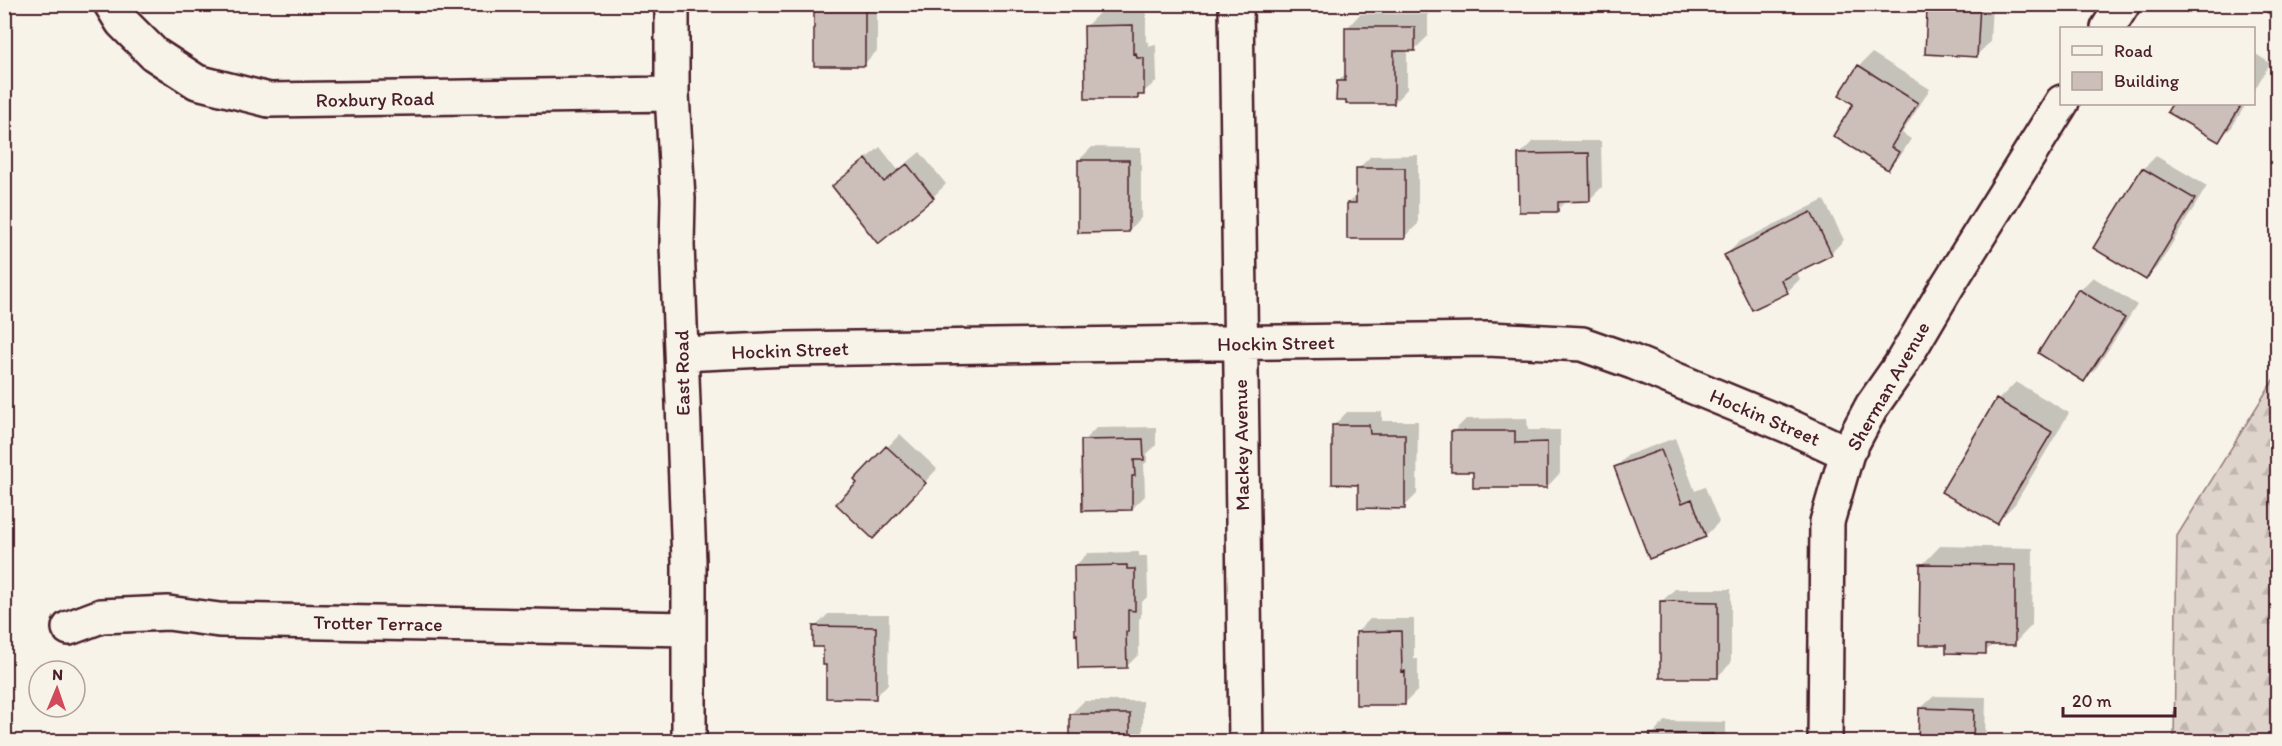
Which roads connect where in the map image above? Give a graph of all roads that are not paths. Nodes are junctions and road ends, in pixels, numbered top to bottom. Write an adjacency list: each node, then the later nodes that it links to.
1 (111, 4): 6 (street, Roxbury Road)
2 (672, 4): 6 (street, East Road)
3 (1236, 4): 8 (street, Mackey Avenue)
4 (2123, 4): 5 (street)
5 (2109, 27)
6 (672, 94): 9 (street, East Road)
7 (2060, 104): 10 (street, Sherman Avenue)
8 (1239, 344): 9 (street, Hockin Street); 10 (street, Hockin Street); 14 (street, Mackey Avenue)
9 (682, 354): 12 (street, East Road)
10 (1847, 453): 15 (street, Sherman Avenue)
11 (69, 628): 12 (street, Trotter Terrace)
12 (689, 629): 13 (street, East Road)
13 (689, 741)
14 (1246, 741)
15 (1826, 741)

